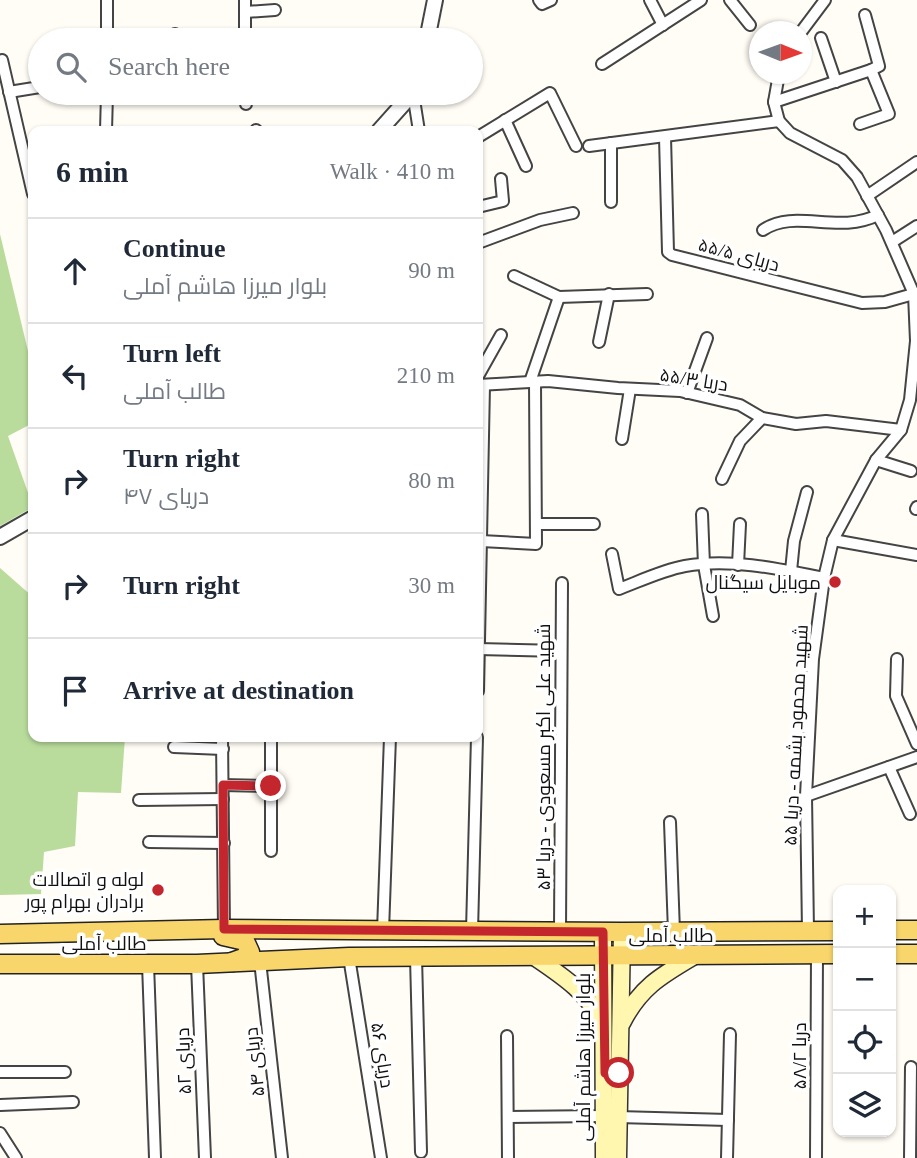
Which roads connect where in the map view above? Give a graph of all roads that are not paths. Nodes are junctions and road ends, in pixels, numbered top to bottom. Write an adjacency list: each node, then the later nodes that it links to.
1 (107, 0): 15 (street)
2 (435, 0): 17 (street)
3 (539, 0): 4 (street)
4 (551, 0)
5 (650, 0): 14 (street)
6 (701, 0): 14 (street)
7 (730, 0): 13 (street)
8 (825, 0): 12 (street)
9 (245, 6): 10 (street); 16 (street)
10 (275, 10)
11 (865, 15): 21 (street)
12 (809, 21)
13 (749, 24)
14 (663, 25): 20 (street)
15 (107, 28)
16 (245, 28)
17 (429, 28)
18 (821, 38): 22 (street)
19 (2, 60): 25 (street)
20 (602, 64)
21 (875, 68): 22 (street); 32 (street)
22 (836, 82): 26 (street)
23 (777, 84): 26 (street)
24 (28, 89): 25 (street)
25 (9, 92): 43 (street)
26 (774, 102): 31 (street)
27 (107, 105): 33 (street)
28 (402, 105): 34 (street)
29 (415, 105): 35 (street)
30 (505, 120): 36 (street); 39 (street); 42 (street)
31 (779, 121): 37 (street); 45 (street, شهید محمود بشمه - دریا ۵۵)
32 (860, 124)
33 (106, 126)
34 (383, 126)
35 (418, 126)
36 (483, 134)
37 (665, 137): 38 (street); 57 (street, دریای ۵۵/۵)
38 (611, 143): 40 (street); 46 (street)
39 (576, 146)
40 (589, 146)
41 (917, 162): 45 (street)
42 (526, 166)
43 (28, 173)
44 (501, 179): 47 (street)
45 (867, 196): 49 (street, شهید محمود بشمه - دریا ۵۵)
46 (611, 202)
47 (483, 206)
48 (573, 213): 52 (street)
49 (878, 215): 51 (street); 53 (street, شهید محمود بشمه - دریا ۵۵)
50 (917, 226): 53 (street)
51 (763, 230)
52 (483, 241)
53 (892, 242): 57 (street, شهید محمود بشمه - دریا ۵۵)
54 (514, 276): 58 (street)
55 (609, 294): 56 (street); 58 (street); 61 (street)
56 (647, 294)
57 (915, 294): 67 (street, شهید محمود بشمه - دریا ۵۵)
58 (559, 297): 64 (street)
59 (501, 335): 62 (street)
60 (707, 338): 66 (street)
61 (599, 342)
62 (483, 375)
63 (483, 382): 64 (street, دریا ۵۵/۳)
64 (532, 382): 65 (street, دریا ۵۵/۳); 77 (street)
65 (630, 389): 66 (street, دریا ۵۵/۳); 70 (street)
66 (687, 393): 68 (street, دریا ۵۵/۳)
67 (912, 417): 69 (street, شهید محمود بشمه - دریا ۵۵)
68 (762, 418): 69 (street, دریا ۵۵/۳); 73 (street)
69 (901, 430): 71 (street, شهید محمود بشمه - دریا ۵۵)
70 (622, 439)
71 (876, 460): 72 (street); 81 (street, شهید محمود بشمه - دریا ۵۵)
72 (911, 471)
73 (722, 480)
74 (807, 492): 87 (street)
75 (702, 514): 85 (street)
76 (28, 521): 80 (street)
77 (536, 524): 78 (street); 82 (street)
78 (594, 524)
79 (740, 524): 86 (street)
80 (0, 537)
81 (833, 540): 84 (street); 88 (street, شهید محمود بشمه - دریا ۵۵)
82 (483, 541)
83 (612, 554): 85 (street)
84 (917, 555)
85 (704, 565): 86 (street); 90 (street)
86 (738, 565): 87 (street)
87 (791, 571): 88 (street)
88 (824, 578): 105 (street, شهید محمود بشمه - دریا ۵۵)
89 (562, 583): 92 (street, شهید علی اکبر مسعودی - دریا ۵۳)
90 (713, 616)
91 (483, 649): 92 (street)
92 (561, 651): 122 (street, شهید علی اکبر مسعودی - دریا ۵۳)
93 (897, 659): 98 (street)
94 (222, 742): 100 (street)
95 (271, 742): 104 (street)
96 (390, 742): 119 (street)
97 (477, 742): 120 (street)
98 (917, 744)
99 (174, 747): 100 (street)
100 (223, 749): 103 (street)
101 (917, 757): 102 (street)
102 (889, 766): 105 (street); 108 (street)
103 (223, 785): 104 (street); 106 (street)
104 (271, 786): 112 (street)
105 (806, 796): 121 (street, شهید محمود بشمه - دریا ۵۵)
106 (223, 799): 107 (street); 111 (street)
107 (139, 800)
108 (910, 814)
109 (670, 822): 125 (street)
110 (149, 842): 111 (street)
111 (223, 843): 114 (street)
112 (271, 851)
113 (195, 929): 114 (main road, طالب آملی); 126 (main road, طالب آملی); 138 (main road)
114 (224, 929): 115 (main road, طالب آملی)
115 (318, 929): 119 (main road, طالب آملی); 135 (main road)
116 (833, 930): 121 (main road, طالب آملی)
117 (896, 930): 118 (main road)
118 (917, 930)
119 (383, 931): 120 (main road, طالب آملی)
120 (472, 931): 122 (main road, طالب آملی)
121 (808, 931): 125 (main road, طالب آملی)
122 (560, 932): 123 (main road, طالب آملی)
123 (603, 932): 124 (main road, طالب آملی); 133 (main road, بلوار میرزا هاشم آملی)
124 (622, 932): 125 (main road, طالب آملی); 134 (main road, بلوار میرزا هاشم آملی)
125 (674, 932)
126 (0, 934)
127 (833, 954): 131 (main road, طالب آملی)
128 (896, 954): 129 (main road)
129 (917, 954)
130 (696, 955): 131 (main road, طالب آملی); 134 (main road, طالب آملی); 142 (main road)
131 (817, 955): 165 (street, دریا ۵۸/۲)
132 (533, 956): 133 (main road, طالب آملی); 136 (main road, طالب آملی); 142 (main road)
133 (603, 956): 134 (main road, طالب آملی); 142 (main road, بلوار میرزا هاشم آملی)
134 (622, 956): 142 (main road, بلوار میرزا هاشم آملی)
135 (349, 957): 136 (main road, طالب آملی); 137 (main road, طالب آملی); 160 (street, دریای ۵۶)
136 (416, 957): 155 (street)
137 (260, 961): 138 (main road, طالب آملی); 159 (street, دریای ۵۴)
138 (229, 963): 141 (main road, طالب آملی)
139 (0, 964): 140 (main road, طالب آملی)
140 (148, 964): 141 (main road, طالب آملی); 157 (street)
141 (197, 964): 158 (street, دریای ۵۲)
142 (612, 1028): 151 (main road, بلوار میرزا هاشم آملی)
143 (730, 1034): 153 (street)
144 (507, 1036): 150 (street)
145 (911, 1067): 152 (street)
146 (0, 1072): 147 (street)
147 (65, 1072)
148 (73, 1102): 149 (street)
149 (0, 1104)
150 (508, 1117): 151 (street); 161 (street)
151 (611, 1117): 153 (street); 162 (main road, بلوار میرزا هاشم آملی); 163 (main road, بلوار میرزا هاشم آملی)
152 (914, 1119): 166 (street)
153 (728, 1120): 164 (street)
154 (0, 1133): 156 (street)
155 (421, 1152)
156 (16, 1158)
157 (156, 1158)
158 (205, 1158)
159 (282, 1158)
160 (382, 1158)
161 (508, 1158)
162 (604, 1158)
163 (618, 1158)
164 (727, 1158)
165 (816, 1158)
166 (909, 1158)

